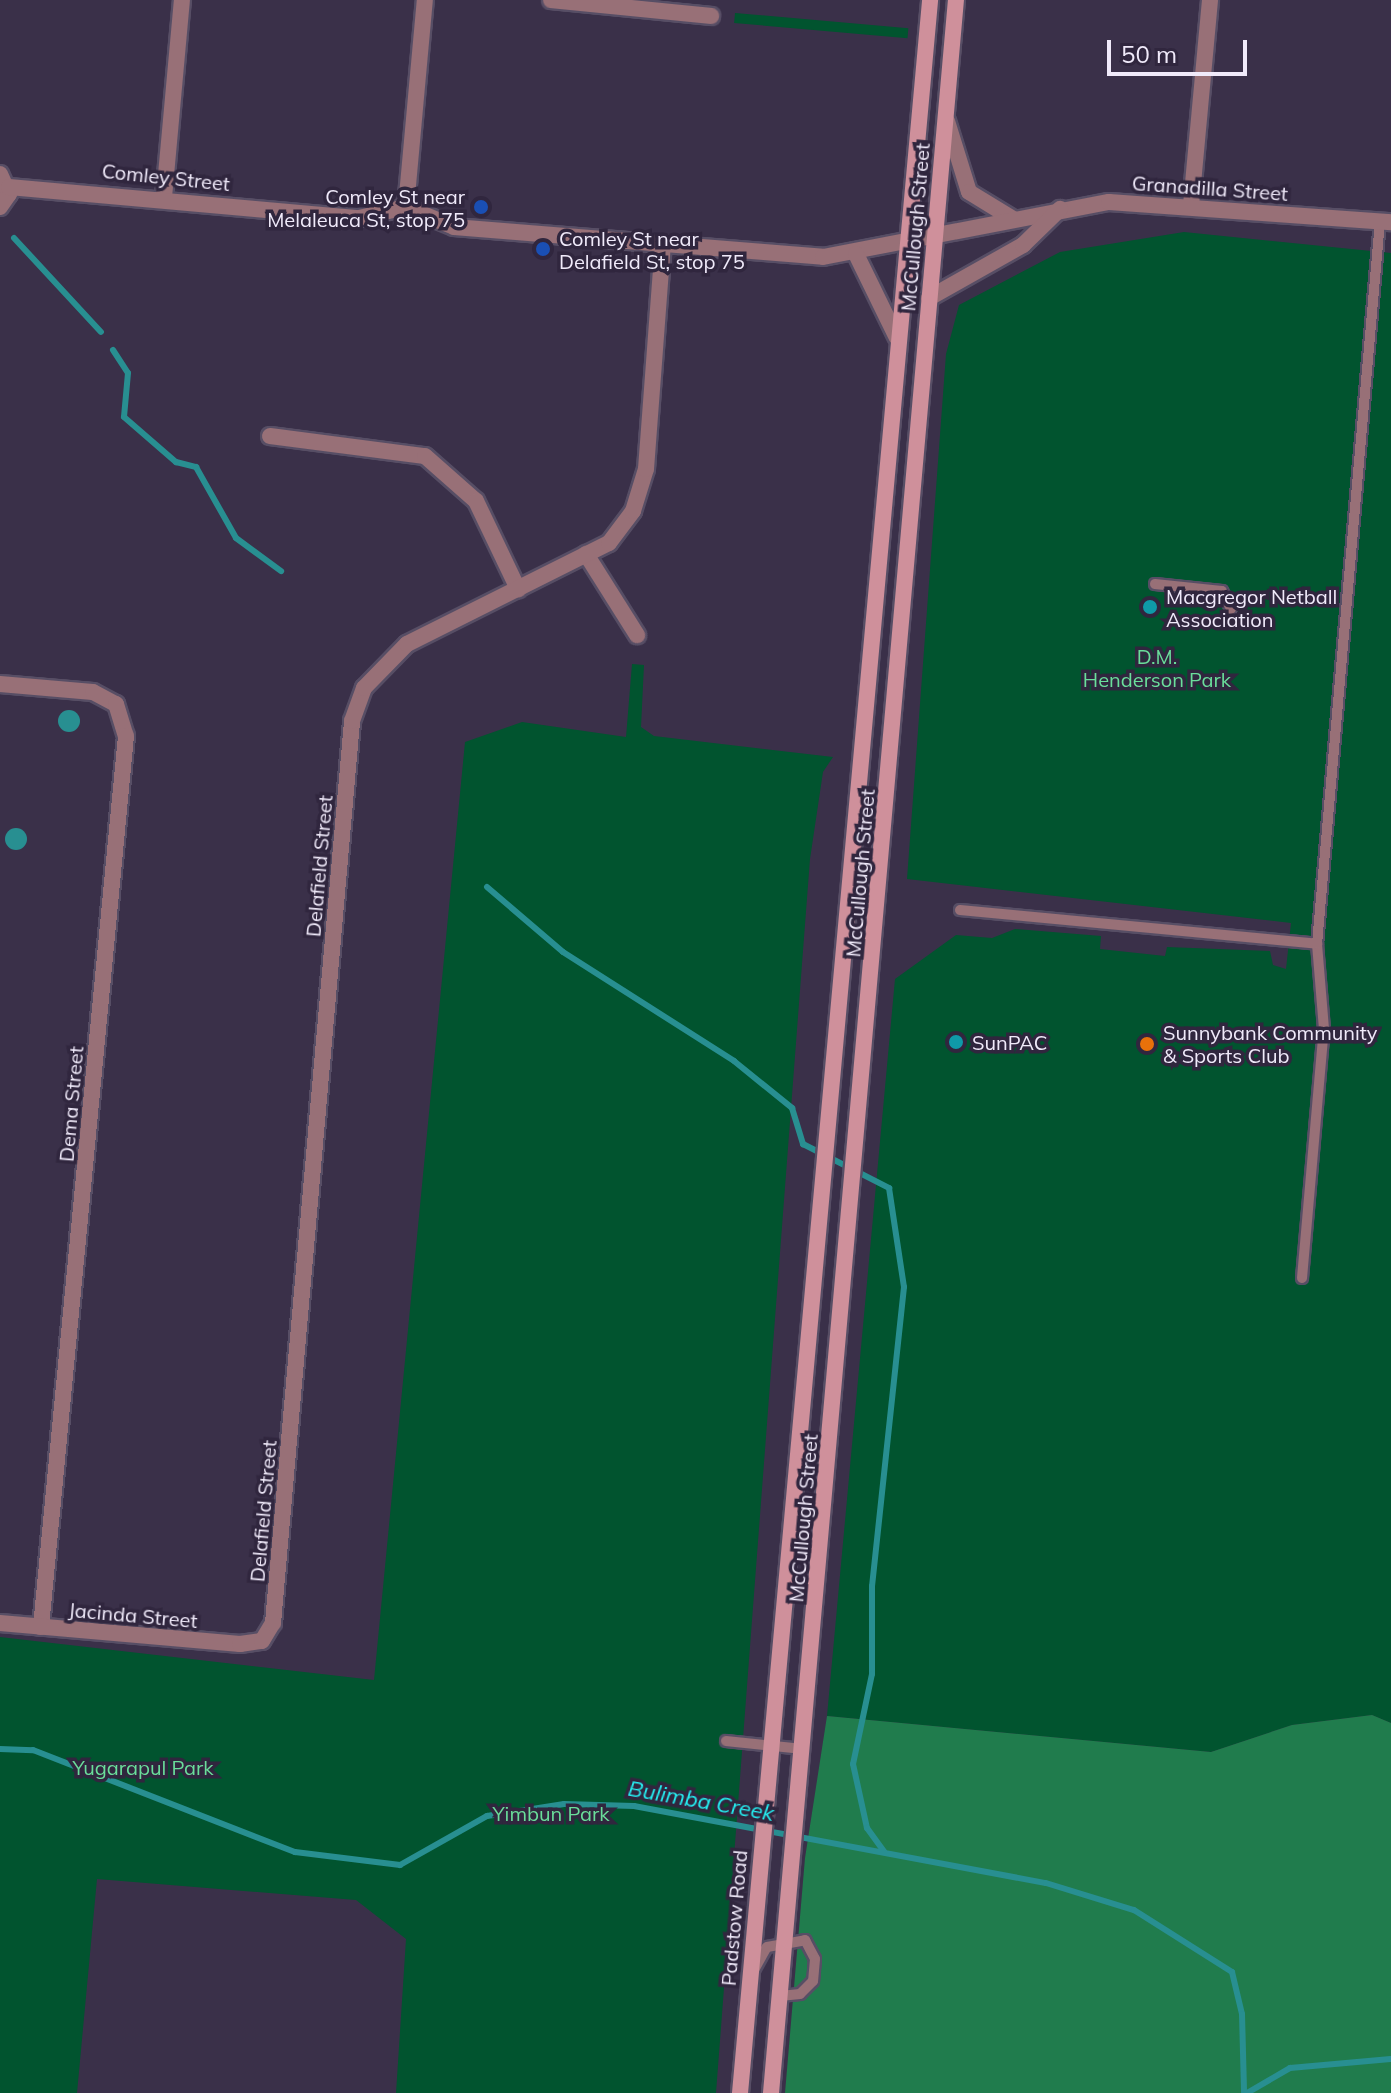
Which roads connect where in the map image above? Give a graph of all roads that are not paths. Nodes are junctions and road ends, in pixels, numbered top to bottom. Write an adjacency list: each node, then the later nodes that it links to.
1 (182, 0): 10 (street)
2 (425, 0): 13 (street)
3 (551, 0): 7 (street)
4 (930, 0): 19 (main road, McCullough Street)
5 (956, 0): 8 (main road, McCullough Street)
6 (1210, 0): 11 (street)
7 (711, 16)
8 (945, 115): 15 (street); 17 (main road, McCullough Street)
9 (5, 181): 10 (street, Comley Street); 12 (street)
10 (164, 197): 13 (street, Comley Street)
11 (1191, 205): 14 (street, Granadilla Street); 16 (street, Granadilla Street)
12 (0, 207)
13 (406, 207): 18 (street)
14 (1061, 208): 15 (street, Granadilla Street); 21 (street)
15 (1013, 219): 17 (street, Granadilla Street)
16 (1385, 222): 33 (lane)
17 (934, 237): 19 (street); 21 (main road, McCullough Street)
18 (663, 244): 20 (street); 24 (street, Delafield Street)
19 (906, 244): 20 (street); 22 (main road, McCullough Street)
20 (856, 254): 22 (street)
21 (929, 298): 31 (main road, McCullough Street)
22 (897, 338): 30 (main road, McCullough Street)
23 (270, 436): 26 (street)
24 (586, 554): 26 (street, Delafield Street); 28 (street)
25 (1155, 584): 27 (lane)
26 (518, 589): 37 (street, Delafield Street)
27 (1231, 609)
28 (637, 635)
29 (0, 684): 36 (street, Dema Street)
30 (846, 900): 31 (lane); 39 (main road, McCullough Street)
31 (877, 903): 40 (main road, McCullough Street)
32 (960, 910): 33 (lane)
33 (1317, 944): 34 (lane)
34 (1302, 1278)
35 (0, 1623): 36 (street, Jacinda Street)
36 (41, 1627): 37 (street, Jacinda Street)
37 (262, 1641)
38 (726, 1741): 39 (lane)
39 (769, 1746): 40 (lane); 42 (main road, Padstow Road)
40 (803, 1749): 41 (main road)
41 (785, 1940): 42 (lane); 43 (main road); 43 (lane)
42 (749, 1978): 44 (main road, Padstow Road)
43 (780, 1996): 45 (main road)
44 (740, 2093)
45 (771, 2093)

